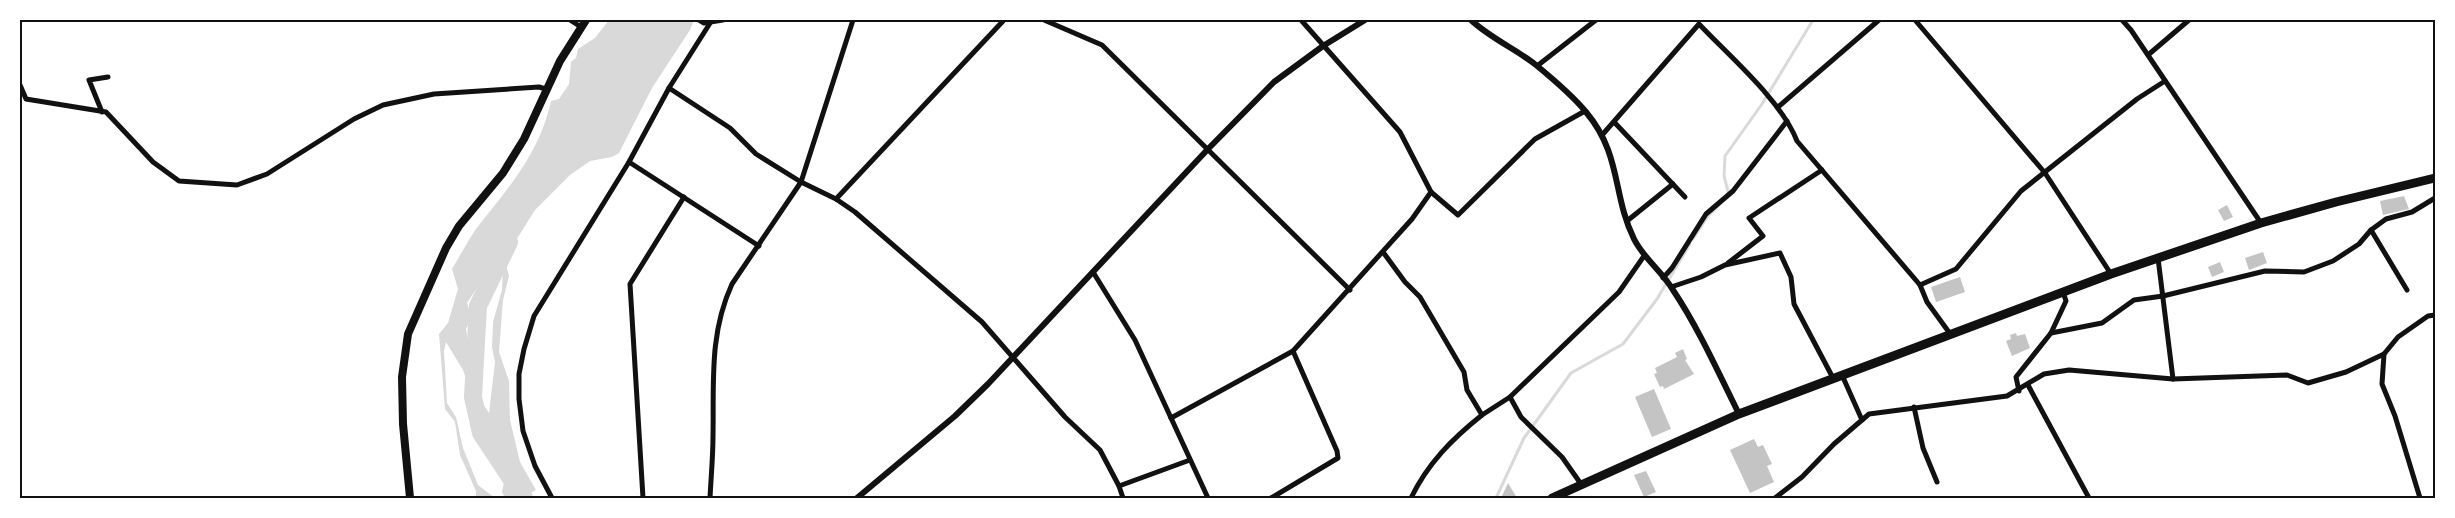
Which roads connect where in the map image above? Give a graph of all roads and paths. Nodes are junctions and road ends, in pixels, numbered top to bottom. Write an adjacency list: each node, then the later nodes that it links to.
1 (570, 20): 17 (street)
2 (586, 20): 17 (main road)
3 (723, 20): 16 (street)
4 (853, 20): 38 (street)
5 (1004, 20): 44 (street)
6 (1044, 20): 33 (street)
7 (1300, 20): 18 (street)
8 (1365, 20): 18 (street)
9 (1471, 20): 20 (street)
10 (1596, 20): 20 (street)
11 (1879, 20): 27 (street)
12 (1915, 20): 36 (street)
13 (2122, 20): 19 (street)
14 (2189, 20): 19 (street)
15 (702, 21): 16 (street)
16 (712, 21): 24 (street)
17 (580, 27): 25 (main road)
18 (1323, 46): 33 (street); 40 (street)
19 (2148, 56): 22 (street)
20 (1537, 66): 28 (street)
21 (108, 77): 29 (street)
22 (2165, 81): 36 (street); 46 (street)
23 (20, 85): 26 (street)
24 (669, 88): 34 (street); 38 (street)
25 (546, 89): 29 (street); 82 (main road)
26 (23, 99): 29 (street)
27 (1778, 107): 30 (street); 31 (street)
28 (1585, 111): 32 (street); 40 (street)
29 (102, 112)
30 (1787, 121): 35 (street); 55 (street)
31 (1615, 123): 32 (street); 39 (street)
32 (1603, 134): 45 (street)
33 (1208, 149): 53 (street); 57 (street)
34 (629, 162): 41 (street); 83 (street)
35 (1822, 170): 52 (street); 56 (street)
36 (2045, 173): 54 (street); 56 (street)
37 (2435, 178): 46 (highway)
38 (801, 182): 44 (street); 48 (street)
39 (1673, 184): 42 (street); 45 (street)
40 (1431, 192): 49 (street)
41 (684, 197): 48 (street); 84 (street)
42 (1685, 197)
43 (2435, 198): 47 (street)
44 (836, 199): 66 (street)
45 (1627, 221): 50 (street)
46 (2261, 223): 51 (highway)
47 (2371, 230): 58 (street); 60 (street)
48 (760, 246): 85 (street)
49 (1383, 252): 57 (street); 74 (street)
50 (1644, 256): 55 (street); 71 (street)
51 (2158, 257): 54 (highway); 60 (street)
52 (1725, 265): 55 (street); 67 (street)
53 (1093, 272): 66 (street); 75 (street)
54 (2110, 274): 59 (highway)
55 (1667, 282): 73 (street)
56 (1920, 285): 63 (street)
57 (1350, 290): 64 (street)
58 (2407, 290)
59 (2063, 292): 62 (street); 63 (highway)
60 (2163, 296): 62 (street); 68 (street)
61 (2435, 315): 65 (street)
62 (2051, 333): 70 (street)
63 (1952, 335): 67 (highway)
64 (1293, 351): 75 (street); 88 (street)
65 (2384, 354): 68 (street); 93 (street)
66 (1014, 358): 80 (street); 81 (street)
67 (1837, 377): 73 (highway); 76 (street)
68 (2173, 379): 69 (street)
69 (2028, 385): 70 (street); 92 (street)
70 (2019, 391): 72 (street)
71 (1510, 397): 74 (street); 79 (street)
72 (1914, 407): 76 (street); 78 (street)
73 (1740, 414): 79 (highway)
74 (1482, 415): 89 (street)
75 (1171, 418): 77 (street)
76 (1862, 420): 91 (street)
77 (1190, 460): 80 (street); 87 (street)
78 (1937, 482)
79 (1580, 484): 90 (highway)
80 (1119, 486): 86 (street)
81 (861, 497)
82 (410, 498)
83 (552, 498)
84 (643, 498)
85 (710, 498)
86 (1123, 498)
87 (1208, 498)
88 (1271, 498)
89 (1411, 498)
90 (1552, 498)
91 (1775, 498)
92 (2089, 498)
93 (2420, 498)

